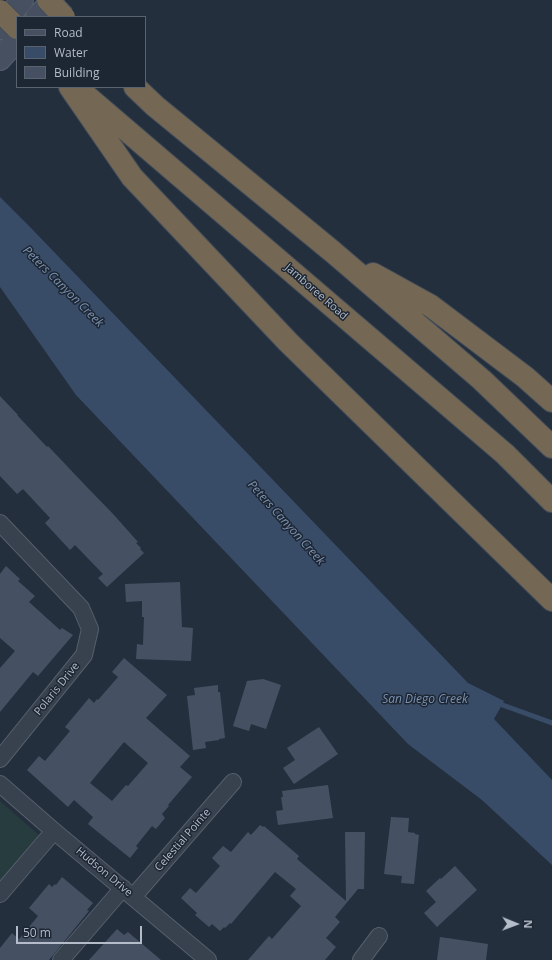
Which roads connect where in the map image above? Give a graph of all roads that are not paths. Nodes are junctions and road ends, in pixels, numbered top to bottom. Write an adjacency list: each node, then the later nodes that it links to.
1 (22, 0): 8 (street)
2 (48, 0): 6 (highway, bridge)
3 (53, 0): 5 (street)
4 (0, 11): 7 (highway, bridge)
5 (38, 16)
6 (63, 16)
7 (16, 27)
8 (0, 28)
9 (16, 41): 10 (street)
10 (0, 58)
11 (71, 88): 19 (highway)
12 (77, 88): 17 (highway, Jamboree Road)
13 (136, 88): 14 (highway)
14 (333, 252): 15 (highway); 16 (highway)
15 (552, 401)
16 (552, 446)
17 (552, 501)
18 (0, 523): 20 (street, Polaris Drive)
19 (552, 600)
20 (0, 759)
21 (233, 782): 24 (street, Celestial Pointe)
22 (0, 784): 23 (street, Hudson Drive)
23 (54, 831): 24 (street, Hudson Drive); 25 (street)
24 (128, 893): 27 (street, Celestial Pointe); 28 (street, Hudson Drive)
25 (0, 894)
26 (379, 936): 29 (street)
27 (62, 960)
28 (208, 960)
29 (361, 960)

